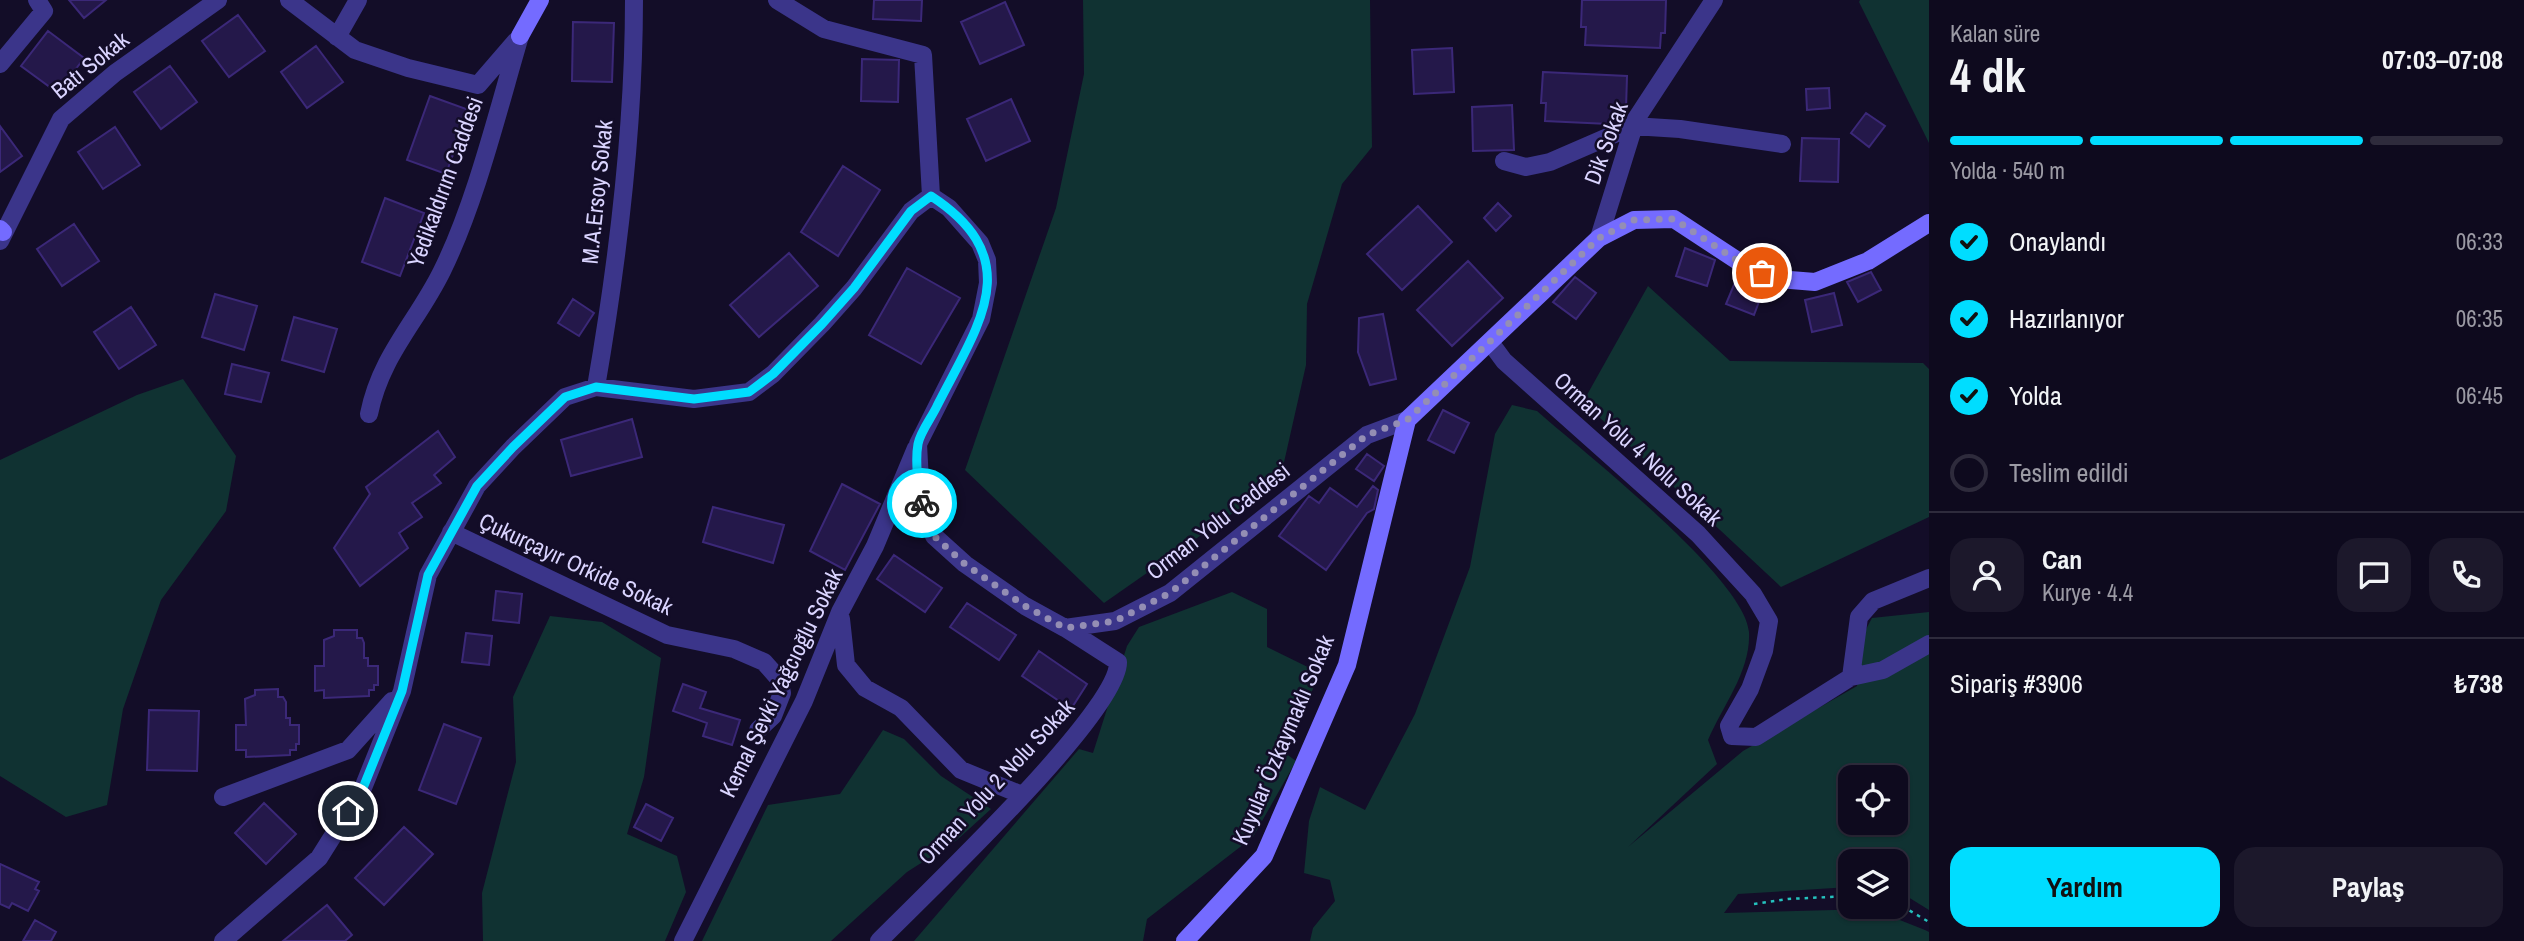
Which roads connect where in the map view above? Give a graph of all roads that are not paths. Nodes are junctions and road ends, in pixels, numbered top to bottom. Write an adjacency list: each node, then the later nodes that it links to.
1 (37, 0): 11 (street)
2 (218, 0): 17 (street, Batı Sokak)
3 (289, 0): 10 (street)
4 (358, 0): 10 (street)
5 (540, 0): 9 (street, Yedikaldırım Caddesi)
6 (634, 0): 20 (street, M.A.Ersoy Sokak)
7 (777, 0): 15 (street)
8 (1714, 0): 12 (street, Dik Sokak)
9 (520, 36): 10 (street); 21 (street, Yedikaldırım Caddesi)
10 (338, 37)
11 (0, 64)
12 (1633, 126): 13 (street); 14 (street); 18 (street, Dik Sokak)
13 (1782, 144)
14 (1504, 161)
15 (931, 196): 20 (street); 23 (street)
16 (1929, 223): 18 (street)
17 (1, 234)
18 (1599, 238): 19 (street)
19 (1490, 342): 22 (street); 30 (street, Orman Yolu 4 Nolu Sokak)
20 (596, 387): 24 (street)
21 (369, 414)
22 (1407, 420): 27 (street, Orman Yolu Caddesi); 35 (street, Kuyular Özkaymaklı Sokak)
23 (918, 444): 26 (street, Kemal Şevki Yağcıoğlu Sokak); 27 (street)
24 (451, 533): 31 (street); 32 (street, Çukurçayır Orkide Sokak)
25 (1929, 578): 30 (street)
26 (840, 612): 33 (street); 37 (street, Kemal Şevki Yağcıoğlu Sokak)
27 (1065, 628): 33 (street, Orman Yolu 2 Nolu Sokak)
28 (1929, 644): 30 (street)
29 (1929, 659): 30 (street)
30 (1852, 677)
31 (402, 691): 34 (street); 36 (street)
32 (758, 730)
33 (1022, 795): 38 (street, Orman Yolu 2 Nolu Sokak)
34 (223, 797)
35 (1188, 937)
36 (223, 941)
37 (683, 941)
38 (879, 941)

